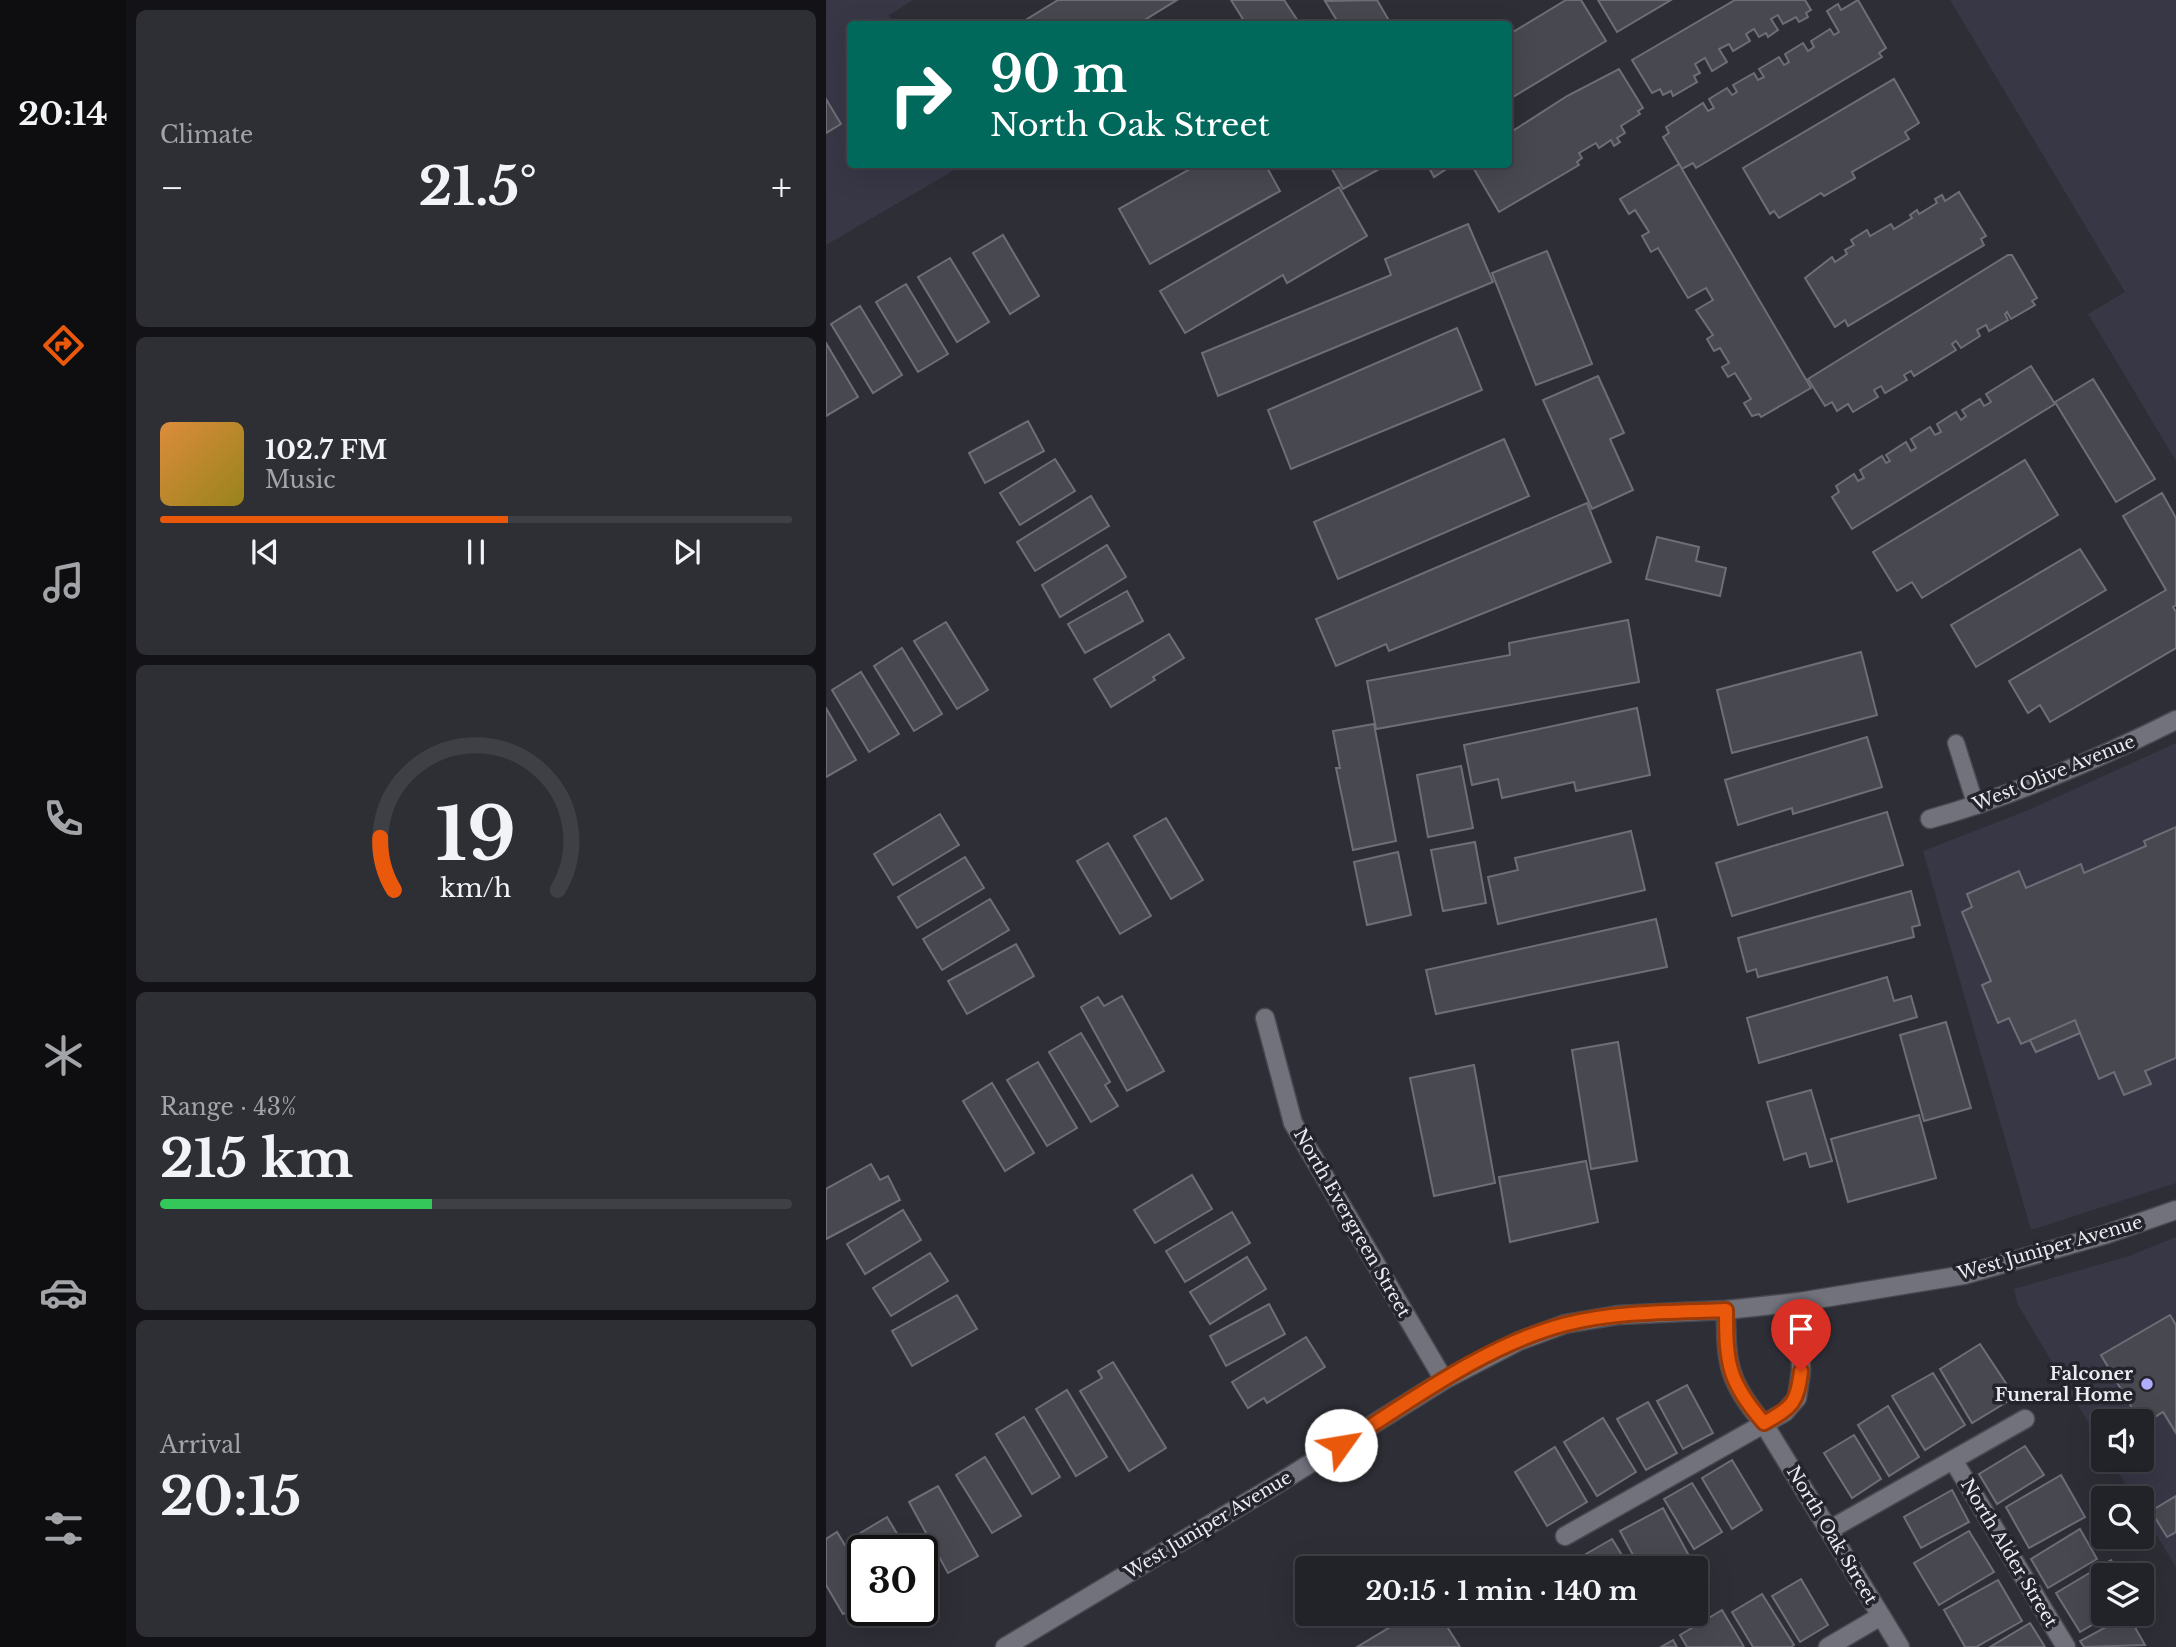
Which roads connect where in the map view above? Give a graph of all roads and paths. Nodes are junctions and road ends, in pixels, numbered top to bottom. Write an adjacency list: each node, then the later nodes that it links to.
1 (2176, 720): 3 (street, West Olive Avenue)
2 (1956, 743): 3 (lane)
3 (1976, 806): 4 (street, West Olive Avenue)
4 (1930, 818)
5 (1265, 1018): 9 (street, North Evergreen Street)
6 (2176, 1210): 7 (street, West Juniper Avenue)
7 (1799, 1302): 8 (street, West Juniper Avenue); 11 (street)
8 (1726, 1310): 9 (street, West Juniper Avenue); 11 (street, North Oak Street)
9 (1444, 1380): 16 (street, West Juniper Avenue)
10 (2025, 1419): 12 (street)
11 (1764, 1423): 13 (street, North Oak Street); 14 (street)
12 (1953, 1460): 13 (street); 19 (street, North Alder Street)
13 (1829, 1530): 15 (street, North Oak Street)
14 (1565, 1536)
15 (1881, 1616): 17 (street); 18 (street, North Oak Street)
16 (1005, 1647)
17 (1828, 1647)
18 (1899, 1647)
19 (2066, 1647)

